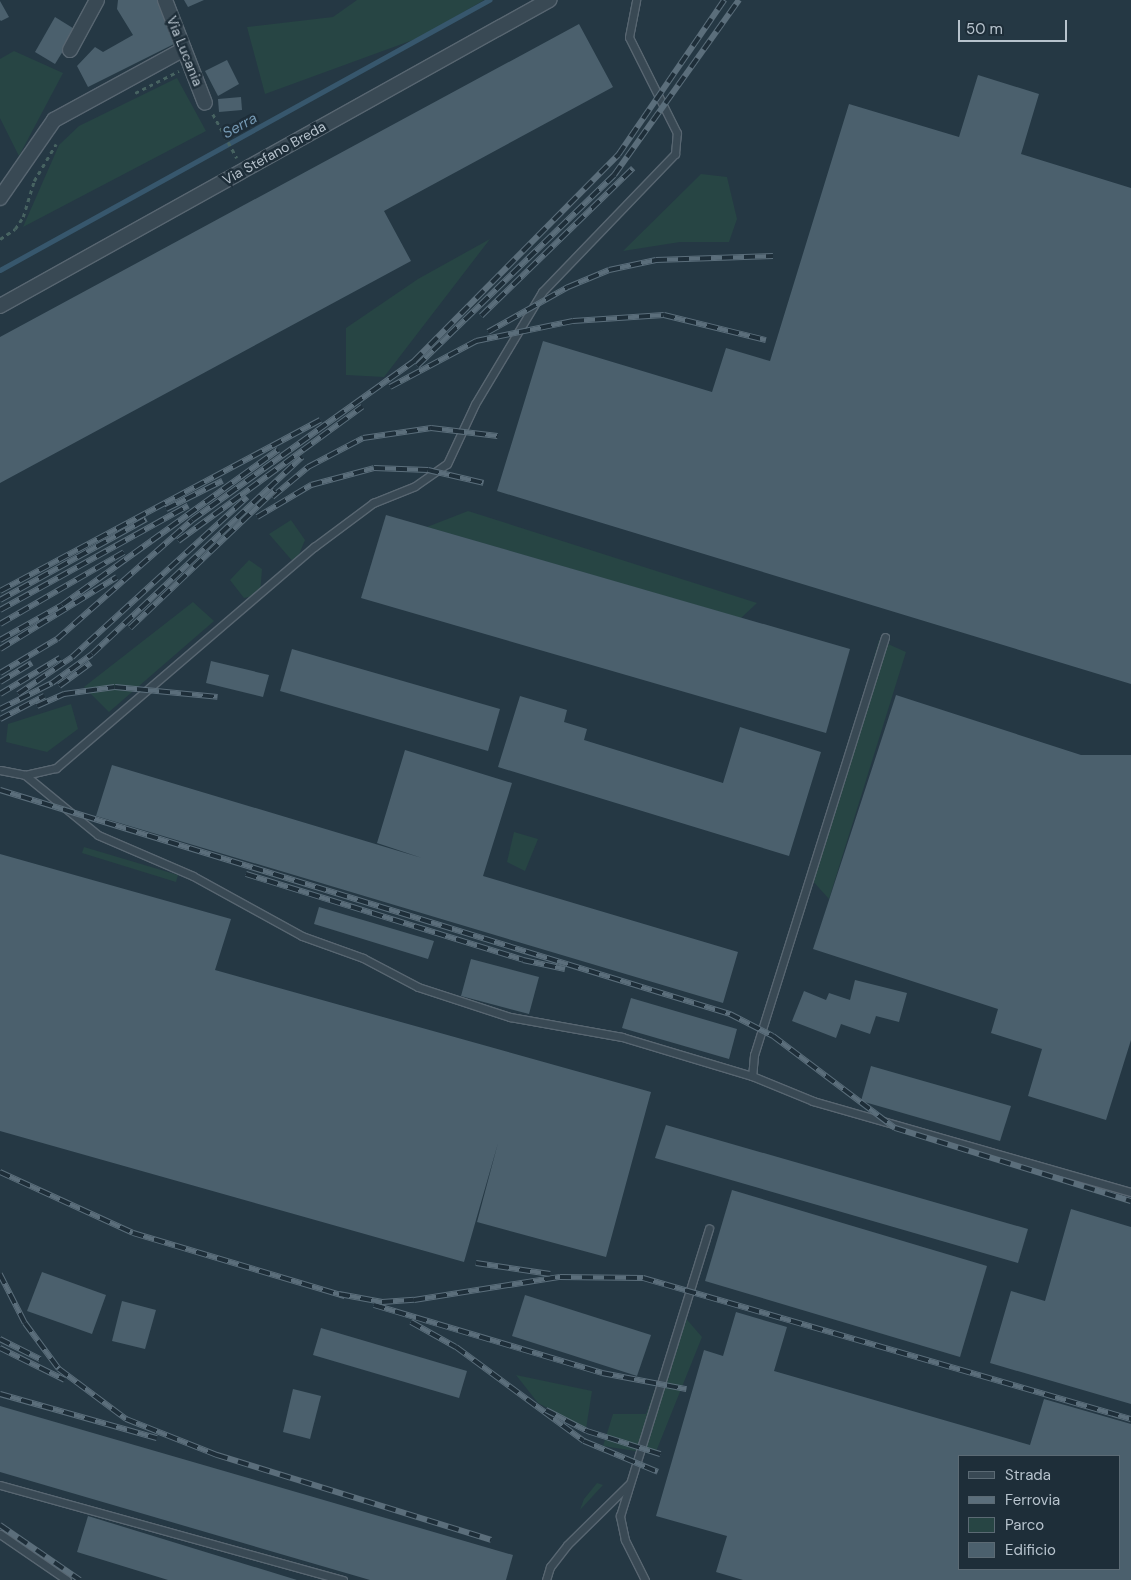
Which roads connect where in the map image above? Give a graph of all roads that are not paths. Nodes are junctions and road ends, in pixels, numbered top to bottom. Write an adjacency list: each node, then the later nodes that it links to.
1 (97, 0): 6 (street)
2 (165, 0): 5 (street, Via Lucania)
3 (549, 0): 9 (street, Via Stefano Breda)
4 (636, 0): 12 (lane)
5 (184, 49): 7 (street, Via Lucania); 8 (street)
6 (70, 50)
7 (205, 102)
8 (0, 198)
9 (0, 306)
10 (884, 637): 13 (lane)
11 (0, 770): 12 (lane)
12 (26, 775): 13 (lane)
13 (752, 1076): 14 (lane)
14 (1131, 1192)
15 (710, 1228): 16 (lane)
16 (631, 1482): 21 (lane); 22 (lane)
17 (0, 1484): 20 (lane)
18 (0, 1534): 19 (lane)
19 (67, 1580)
20 (343, 1580)
21 (546, 1580)
22 (646, 1580)

